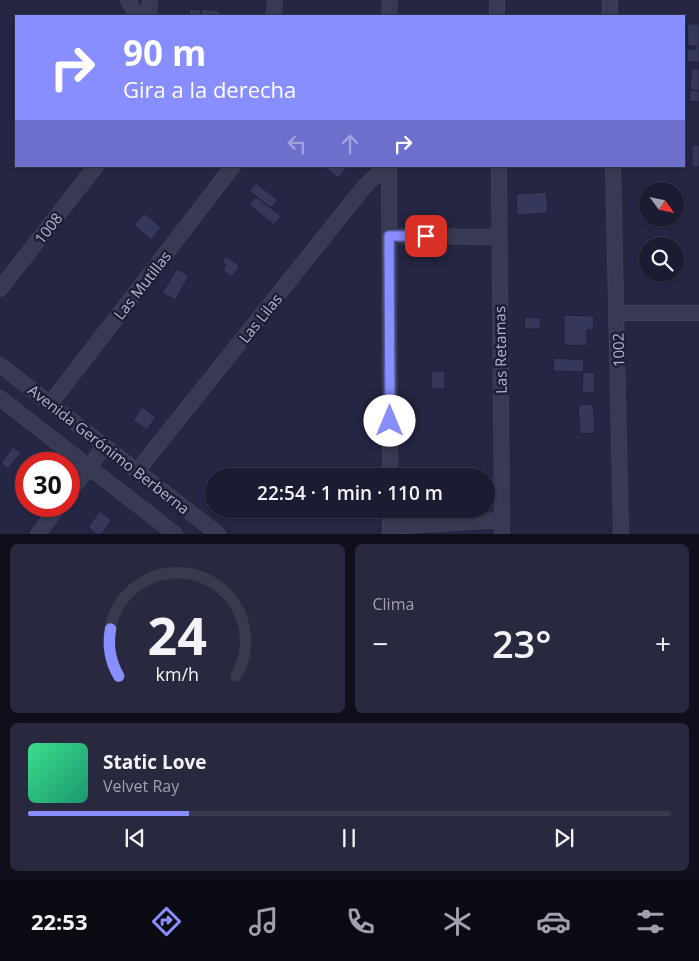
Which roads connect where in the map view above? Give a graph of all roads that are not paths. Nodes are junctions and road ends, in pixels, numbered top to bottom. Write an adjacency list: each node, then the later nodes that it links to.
1 (128, 0): 7 (street)
2 (150, 0): 8 (street)
3 (274, 0): 9 (street)
4 (390, 0): 10 (street)
5 (497, 0): 11 (street)
6 (610, 0): 12 (street)
7 (137, 15)
8 (149, 15)
9 (274, 15)
10 (390, 15)
11 (497, 15)
12 (610, 15)
13 (95, 167): 21 (street, 1008)
14 (232, 167): 26 (street, Las Mutillas)
15 (386, 167): 30 (street, Las Lilas)
16 (387, 167): 19 (street)
17 (499, 167): 20 (street, Las Retamas)
18 (613, 167): 22 (street, 1002)
19 (389, 236): 20 (street); 29 (street)
20 (499, 237): 33 (street, Las Retamas)
21 (0, 289)
22 (616, 313): 23 (street); 38 (street, 1002)
23 (699, 313)
24 (0, 365): 26 (street, Avenida Gerónimo Berberna)
25 (0, 398): 28 (street, Avenida Gerónimo Berberna)
26 (50, 404): 27 (street, Avenida Gerónimo Berberna)
27 (104, 447): 28 (street); 30 (street, Avenida Gerónimo Berberna)
28 (89, 467): 31 (street); 37 (street, Avenida Gerónimo Berberna)
29 (390, 468)
30 (137, 472): 35 (street, Avenida Gerónimo Berberna)
31 (80, 479)
32 (51, 517): 36 (street)
33 (502, 527): 34 (street)
34 (390, 530)
35 (213, 532)
36 (38, 534)
37 (175, 534)
38 (621, 534)

